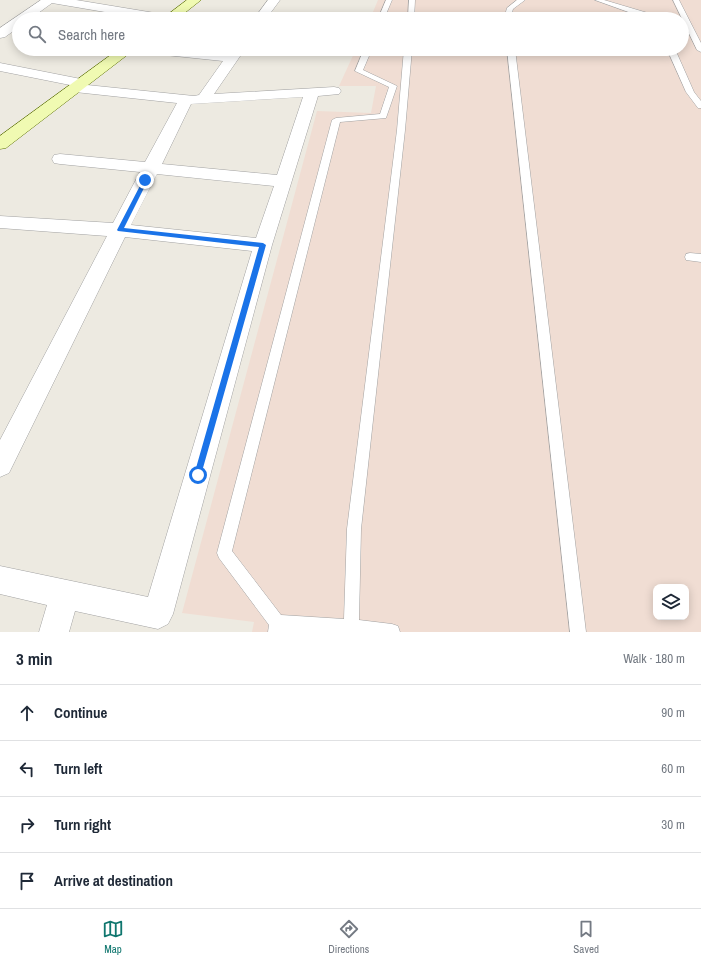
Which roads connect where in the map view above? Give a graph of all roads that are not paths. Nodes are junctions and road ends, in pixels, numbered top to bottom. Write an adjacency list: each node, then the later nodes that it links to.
1 (49, 0): 11 (street)
2 (54, 0): 12 (street)
3 (195, 0): 14 (street)
4 (274, 0): 15 (street)
5 (389, 0): 16 (lane)
6 (412, 0): 17 (lane)
7 (522, 0): 18 (lane)
8 (598, 0): 19 (lane)
9 (676, 0): 20 (lane)
10 (140, 4): 13 (street)
11 (32, 12)
12 (124, 12)
13 (131, 12)
14 (178, 12)
15 (265, 12)
16 (384, 12)
17 (411, 12)
18 (508, 12)
19 (633, 12)
20 (681, 12)
21 (12, 26): 23 (street)
22 (689, 29): 24 (lane)
23 (0, 34)
24 (701, 50)
25 (118, 56): 32 (street)
26 (233, 56): 35 (street)
27 (365, 56): 49 (lane)
28 (407, 56): 50 (lane)
29 (512, 56): 53 (lane)
30 (674, 56): 36 (lane)
31 (0, 67): 32 (street)
32 (78, 85): 35 (street); 37 (street)
33 (334, 91): 34 (street)
34 (312, 93): 35 (street); 40 (street)
35 (194, 100): 39 (street)
36 (701, 106)
37 (0, 144)
38 (60, 159): 39 (street)
39 (152, 167): 40 (street); 42 (street)
40 (283, 181): 43 (street)
41 (0, 222): 42 (street)
42 (120, 230): 43 (street); 46 (street)
43 (263, 245): 48 (street)
44 (690, 257): 45 (lane)
45 (701, 258)
46 (0, 465)
47 (0, 580): 48 (street)
48 (65, 594): 51 (street)
49 (277, 628): 50 (lane)
50 (351, 630): 52 (lane)
51 (54, 632)
52 (392, 632)
53 (578, 632)

